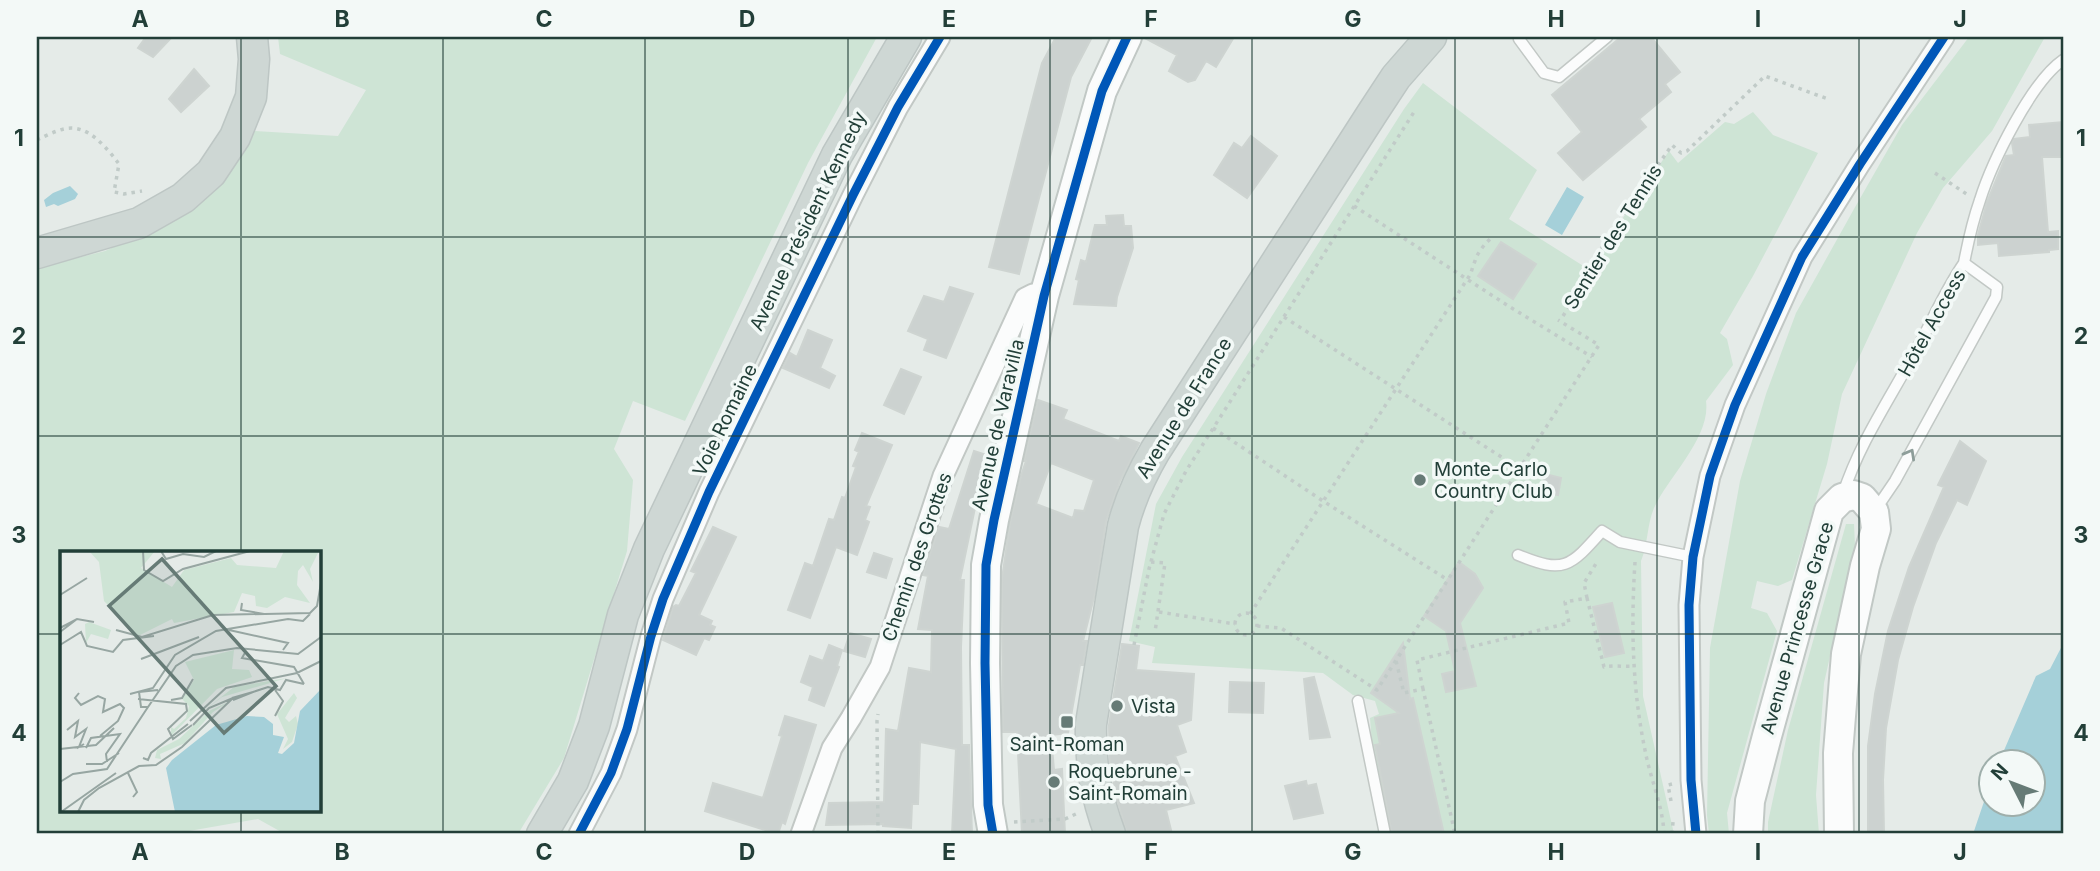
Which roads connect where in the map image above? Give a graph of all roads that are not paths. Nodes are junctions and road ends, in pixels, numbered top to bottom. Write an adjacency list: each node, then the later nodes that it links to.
1 (252, 37): 10 (main road)
2 (906, 37): 19 (main road, Avenue Président Kennedy)
3 (940, 37): 20 (street, Voie Romaine)
4 (1127, 37): 12 (street, Avenue de Varavilla)
5 (1431, 37): 22 (main road, Avenue de France)
6 (1520, 37): 7 (lane)
7 (1607, 37)
8 (1944, 37): 16 (street)
9 (2063, 60): 11 (lane)
10 (37, 253)
11 (1964, 263): 13 (lane, Hôtel Access); 14 (lane, Hôtel Access, one-way to 11)
12 (1044, 296): 18 (street, Avenue de Varavilla); 21 (street, Chemin des Grottes)
13 (1842, 498): 14 (street, Avenue Princesse Grace); 25 (street, Avenue Princesse Grace)
14 (1874, 512): 26 (street)
15 (1518, 555): 16 (lane)
16 (1693, 557): 24 (street)
17 (1357, 701): 23 (lane)
18 (992, 829)
19 (542, 834)
20 (579, 834)
21 (801, 834)
22 (1110, 834)
23 (1385, 834)
24 (1696, 834)
25 (1748, 834)
26 (1839, 834)

